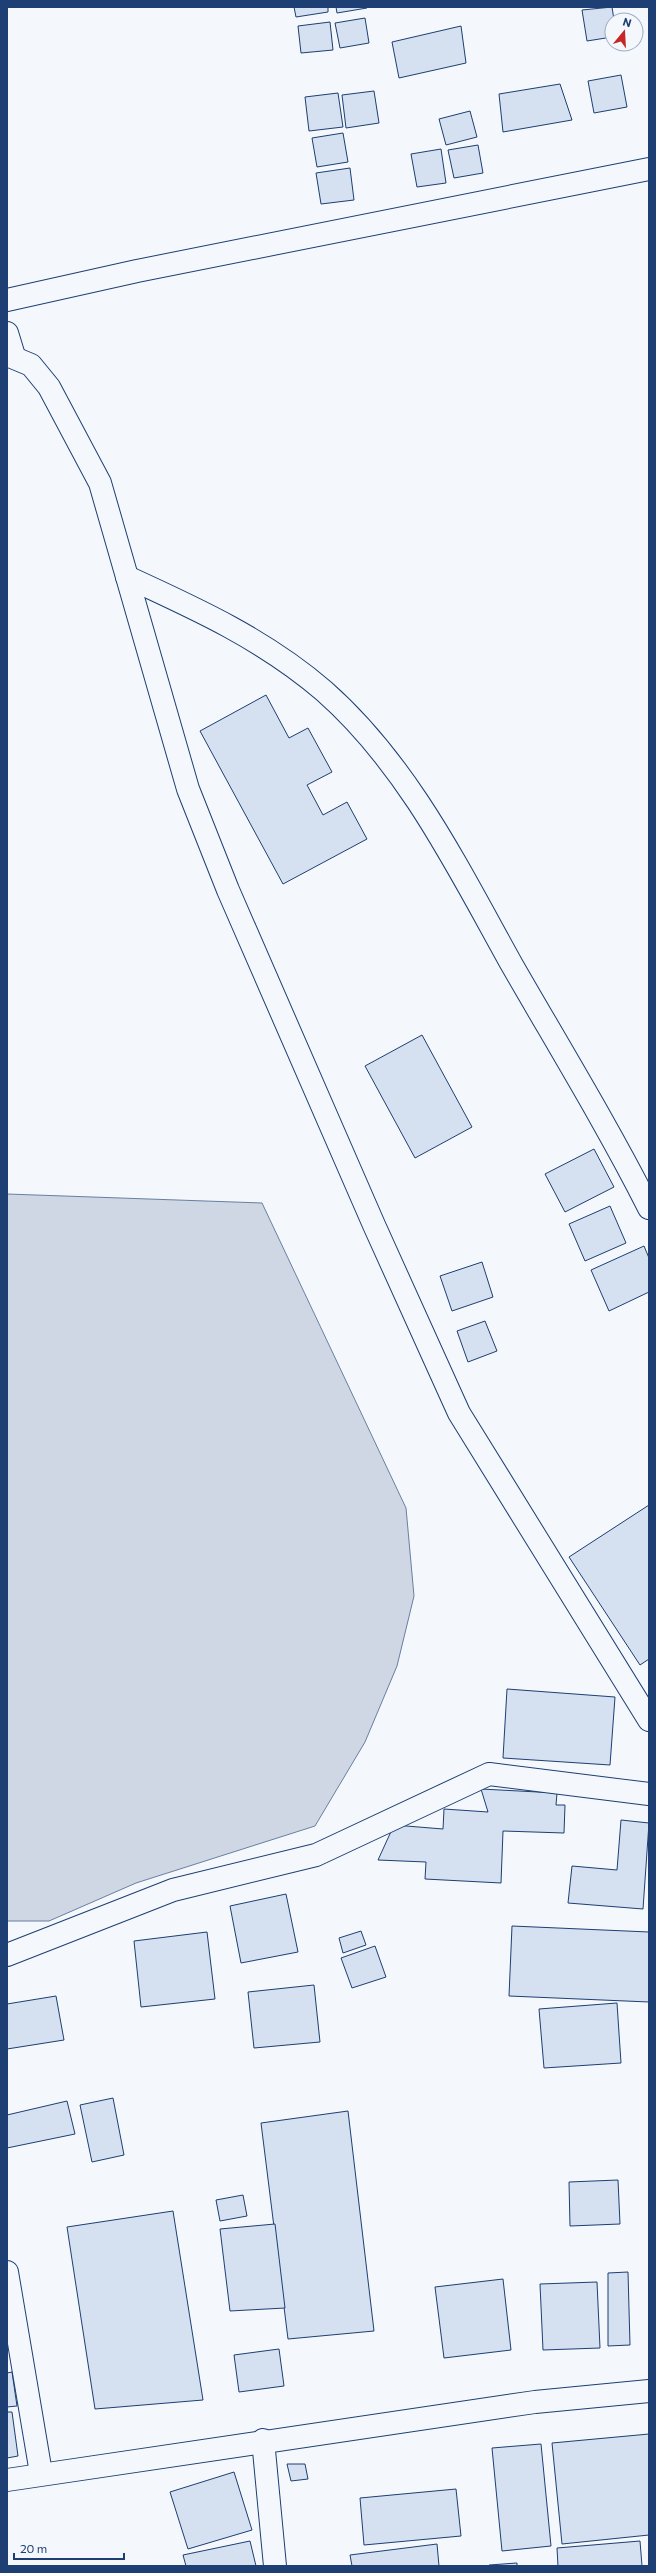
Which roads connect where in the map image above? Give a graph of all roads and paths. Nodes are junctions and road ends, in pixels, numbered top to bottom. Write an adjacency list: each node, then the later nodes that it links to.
1 (649, 169): 2 (street)
2 (7, 300)
3 (7, 333): 4 (street)
4 (10, 356): 5 (street)
5 (127, 577): 6 (street); 7 (street)
6 (649, 1208)
7 (649, 1720)
8 (649, 1794): 9 (street)
9 (7, 1955)
10 (7, 2272): 13 (street)
11 (649, 2391): 12 (street)
12 (263, 2440): 13 (street); 15 (street)
13 (41, 2473): 14 (street)
14 (7, 2480)
15 (275, 2566)

